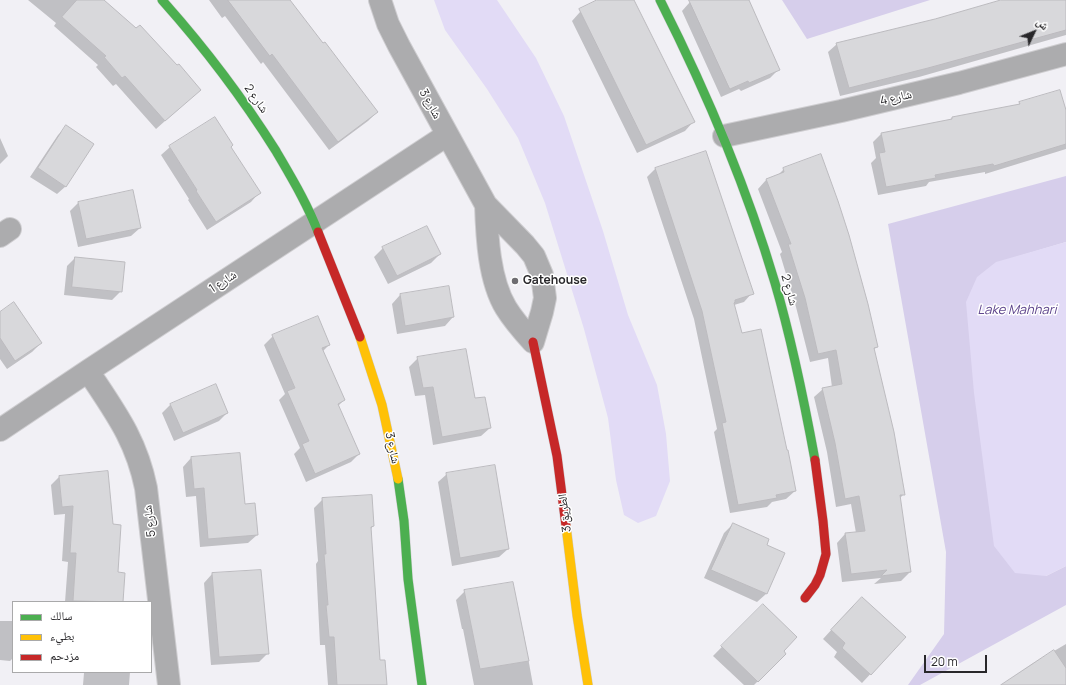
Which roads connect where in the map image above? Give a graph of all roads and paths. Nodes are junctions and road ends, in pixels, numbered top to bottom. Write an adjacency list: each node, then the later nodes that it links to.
1 (162, 0): 8 (street, شارع 2)
2 (380, 0): 5 (street, شارع 3)
3 (660, 0): 6 (street, شارع 2)
4 (1066, 54): 6 (street, شارع 4)
5 (447, 135): 7 (street, شارع 3); 8 (street, شارع 1)
6 (724, 136): 12 (street, شارع 2)
7 (486, 205): 9 (street, 3 الطريق); 9 (street)
8 (315, 223): 10 (street, شارع 1); 14 (street, شارع 3)
9 (533, 342): 15 (street, 3 الطريق)
10 (88, 371): 11 (street, شارع 1); 13 (street, شارع 5)
11 (0, 430)
12 (805, 598)
13 (169, 685)
14 (422, 685)
15 (588, 685)

